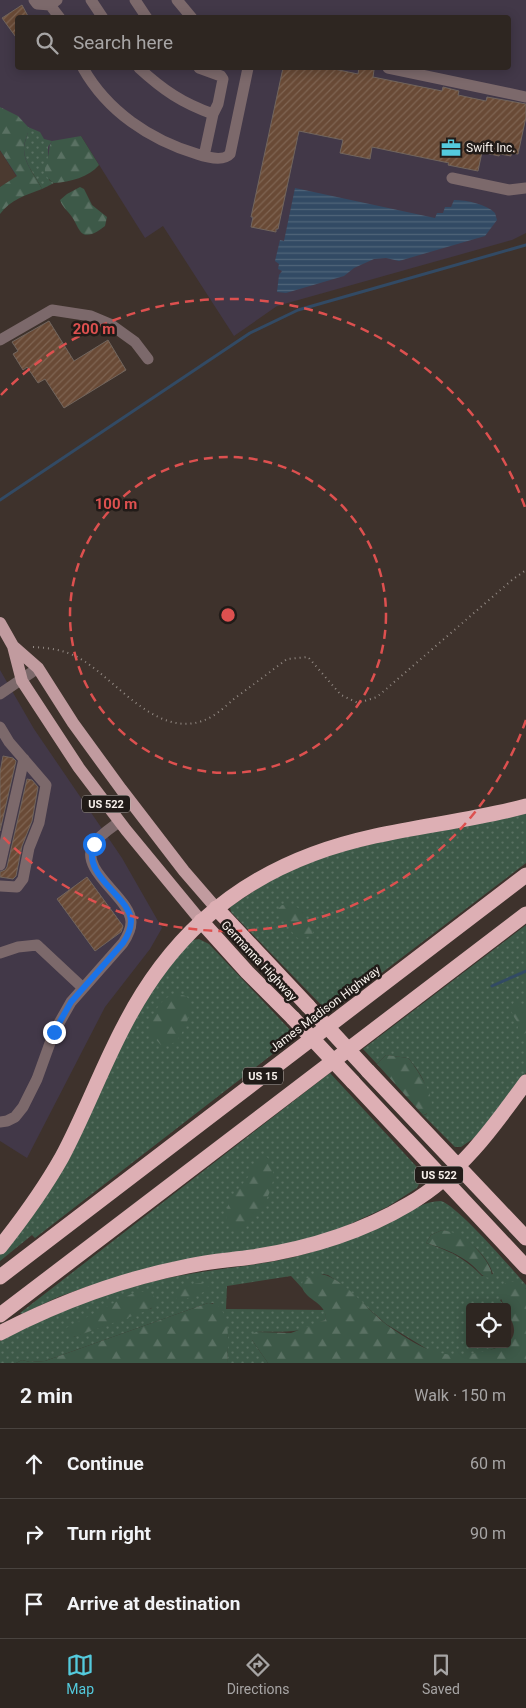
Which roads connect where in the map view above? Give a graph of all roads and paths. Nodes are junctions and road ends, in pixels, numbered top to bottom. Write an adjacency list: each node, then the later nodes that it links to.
1 (34, 0): 5 (lane)
2 (91, 0): 7 (lane)
3 (135, 0): 8 (lane)
4 (178, 0): 9 (lane)
5 (53, 2): 6 (lane)
6 (59, 15)
7 (101, 15)
8 (145, 15)
9 (190, 15)
10 (83, 70): 17 (lane)
11 (141, 70): 16 (lane)
12 (204, 70): 16 (lane)
13 (248, 70): 17 (lane)
14 (398, 70): 15 (lane)
15 (526, 97)
16 (213, 114): 17 (lane)
17 (204, 156)
18 (452, 178): 19 (lane)
19 (526, 188)
20 (0, 340): 21 (lane)
21 (148, 359)
22 (526, 570): 24 (path)
23 (0, 623): 24 (main road, Germanna Highway / US 522)
24 (13, 646): 25 (main road, Germanna Highway / US 522); 26 (main road, Germanna Highway / US 522)
25 (38, 668): 26 (lane); 35 (main road, Germanna Highway / US 522)
26 (22, 680): 27 (lane); 31 (main road, Germanna Highway / US 522)
27 (0, 694)
28 (1, 733): 29 (lane)
29 (24, 759): 32 (lane); 34 (lane)
30 (526, 806): 35 (highway)
31 (120, 822): 37 (main road, Germanna Highway / US 522); 39 (lane)
32 (0, 865)
33 (526, 875): 47 (highway, James Madison Highway / US 15)
34 (0, 886)
35 (216, 908): 37 (highway); 42 (highway, Germanna Highway / US 522, bridge)
36 (526, 914): 48 (highway, US 15)
37 (201, 921): 43 (highway, Germanna Highway / US 522, bridge); 45 (highway)
38 (0, 953): 39 (lane)
39 (83, 988): 41 (lane)
40 (526, 1082): 42 (highway)
41 (0, 1122)
42 (458, 1166): 43 (highway); 44 (highway, Germanna Highway / US 522)
43 (443, 1179): 46 (highway, Germanna Highway / US 522); 49 (highway)
44 (526, 1238)
45 (0, 1247)
46 (526, 1268)
47 (0, 1277)
48 (0, 1316)
49 (0, 1333)

